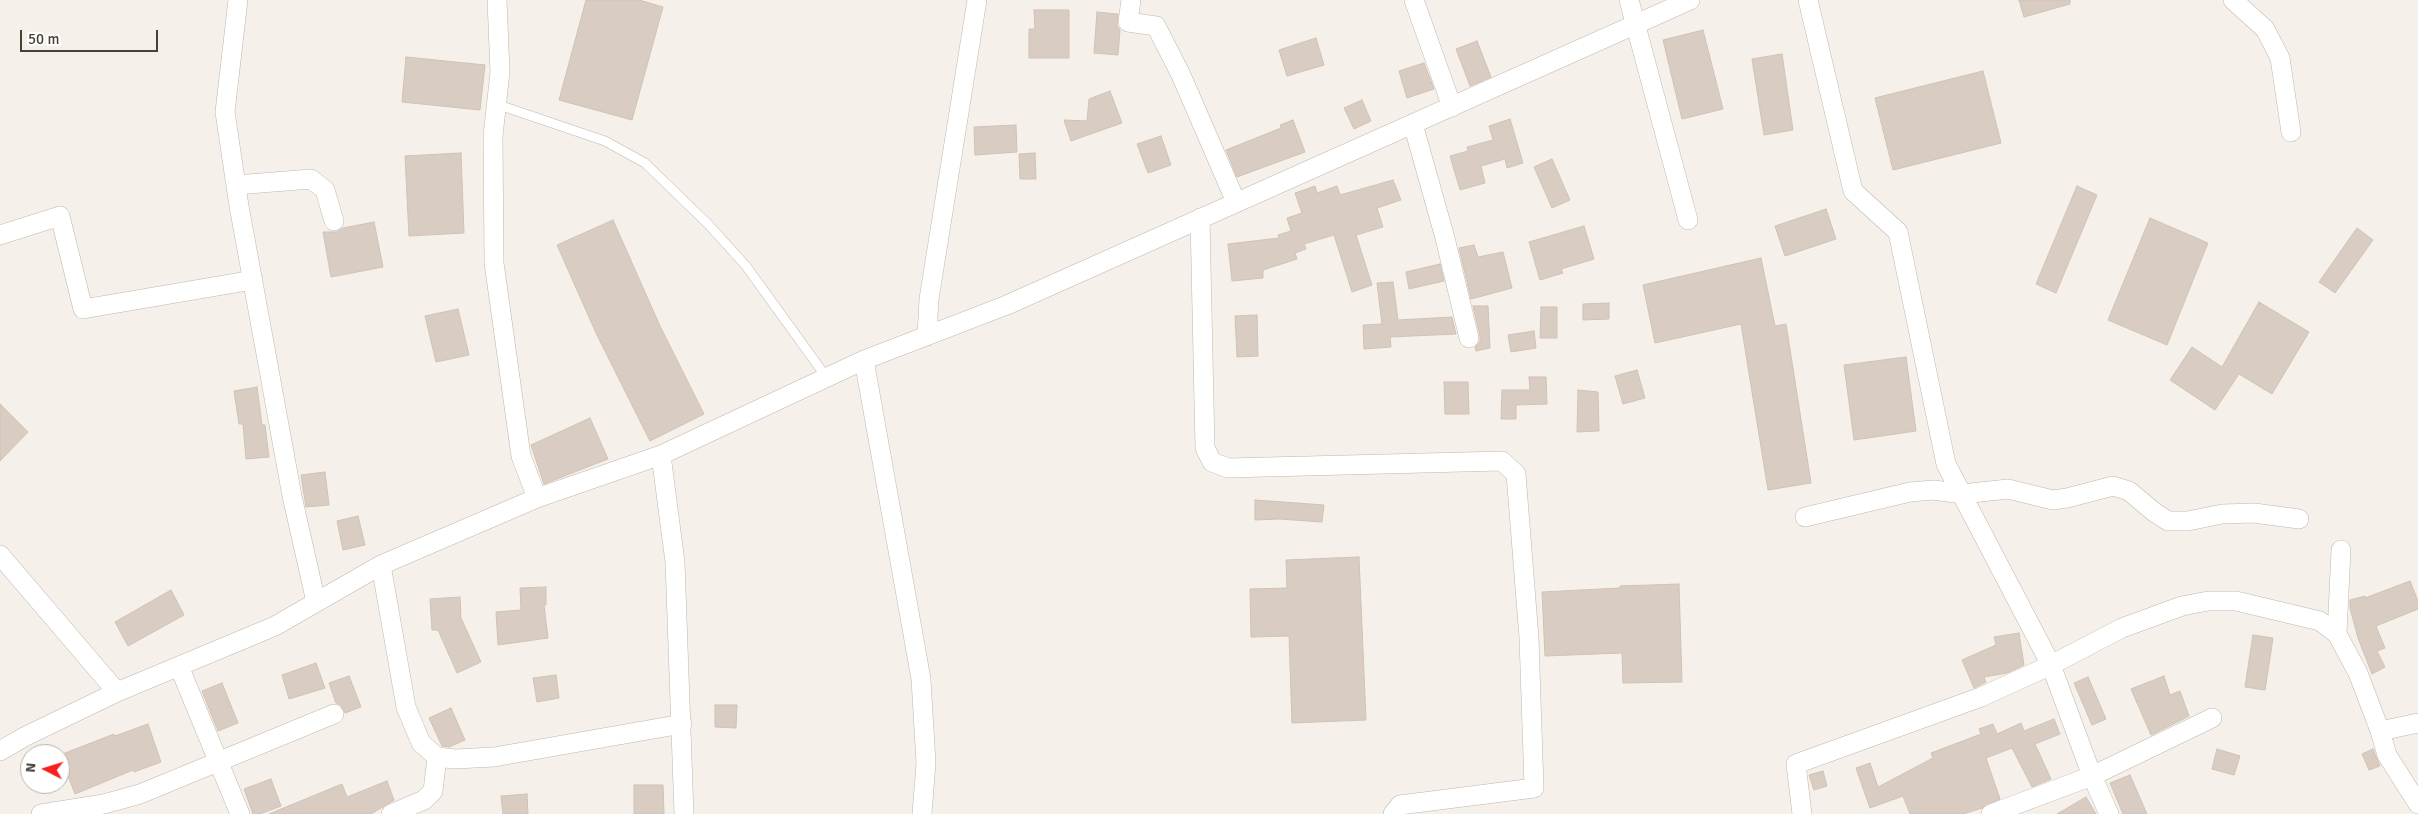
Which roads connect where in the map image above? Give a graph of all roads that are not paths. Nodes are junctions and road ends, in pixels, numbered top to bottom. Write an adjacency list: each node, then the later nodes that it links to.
1 (238, 0): 15 (street)
2 (496, 0): 11 (street)
3 (978, 0): 22 (street)
4 (1131, 0): 16 (street)
5 (1414, 0): 12 (street)
6 (1629, 0): 10 (street)
7 (1690, 0): 10 (street)
8 (1808, 0): 27 (street)
9 (2233, 0): 14 (street)
10 (1635, 25): 12 (street); 18 (street)
11 (496, 104): 25 (lane); 28 (street)
12 (1452, 107): 13 (street)
13 (1413, 124): 16 (street); 23 (street)
14 (2291, 132)
15 (236, 185): 19 (street); 21 (street)
16 (1236, 202): 17 (street)
17 (1200, 218): 22 (street); 54 (street)
18 (1688, 220)
19 (334, 221)
20 (0, 235): 21 (street)
21 (253, 280): 34 (street)
22 (927, 336): 24 (street)
23 (1469, 338)
24 (864, 360): 25 (street); 53 (street)
25 (828, 378): 26 (street)
26 (661, 456): 28 (street); 42 (street)
27 (1962, 494): 29 (street); 30 (street); 36 (street)
28 (537, 498): 33 (street)
29 (1805, 517)
30 (2299, 519)
31 (2341, 550): 35 (street)
32 (0, 555): 38 (street)
33 (381, 565): 34 (street); 45 (street)
34 (316, 602): 37 (street)
35 (2337, 634): 36 (street); 43 (street)
36 (2051, 665): 47 (street); 55 (street)
37 (179, 666): 38 (street); 46 (street)
38 (117, 692): 44 (street)
39 (334, 714): 46 (street)
40 (2212, 718): 47 (street)
41 (2418, 723): 43 (street)
42 (682, 724): 45 (street); 52 (street)
43 (2380, 731): 48 (street)
44 (0, 751)
45 (437, 757): 51 (street)
46 (218, 761): 49 (street); 50 (street)
47 (2092, 776): 56 (street); 57 (street)
48 (2418, 804)
49 (41, 814)
50 (240, 814)
51 (391, 814)
52 (684, 814)
53 (922, 814)
54 (1392, 814)
55 (1802, 814)
56 (1990, 814)
57 (2109, 814)

